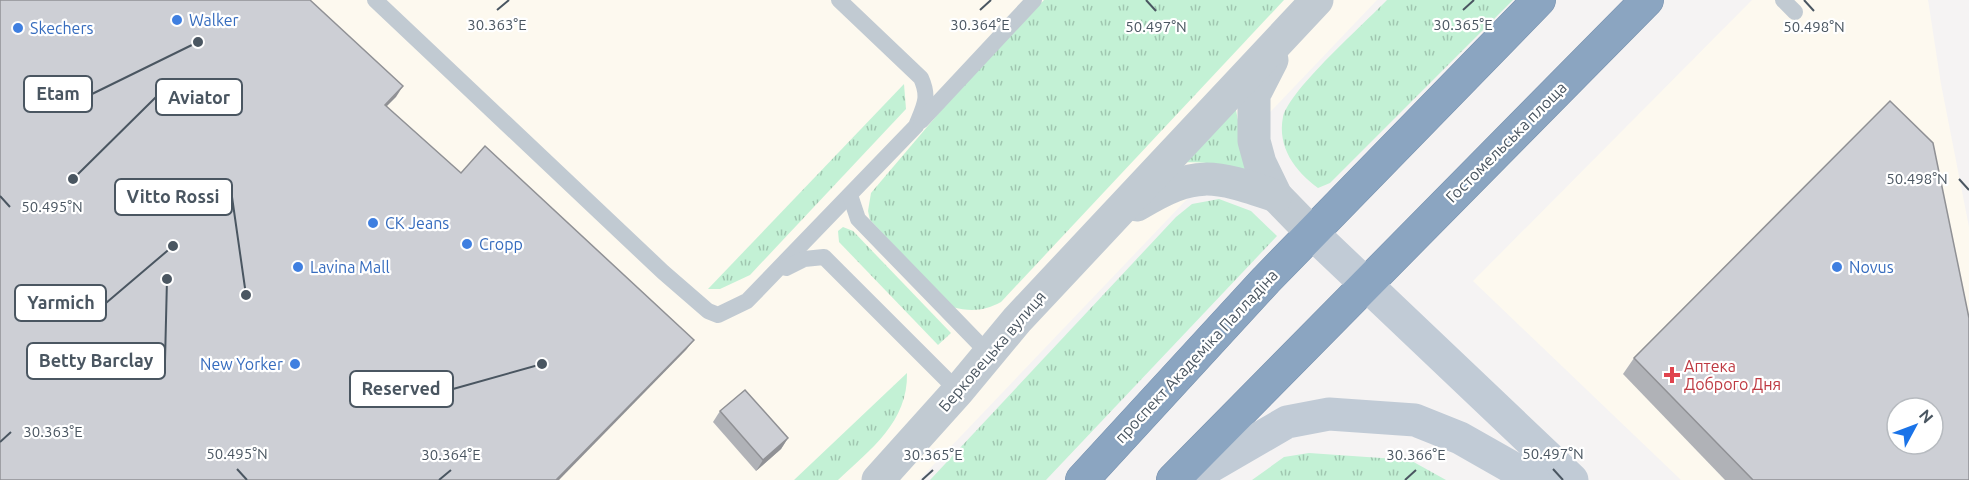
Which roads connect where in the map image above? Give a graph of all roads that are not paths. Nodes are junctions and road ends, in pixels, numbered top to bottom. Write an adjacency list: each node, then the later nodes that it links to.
1 (375, 0): 15 (lane)
2 (839, 0): 10 (lane)
3 (1034, 0): 10 (lane)
4 (1317, 0): 9 (street, Берковецька вулиця)
5 (1539, 0): 14 (highway)
6 (1647, 0): 16 (highway, Гостомельська площа)
7 (1783, 0): 8 (lane)
8 (1795, 12)
9 (1290, 27): 12 (street, Берковецька вулиця); 13 (street, Берковецька вулиця)
10 (916, 126): 11 (lane)
11 (850, 195): 15 (lane); 17 (lane)
12 (1276, 196): 13 (street, Берковецька вулиця); 14 (street, Берковецька вулиця)
13 (1108, 223): 17 (street, Берковецька вулиця)
14 (1311, 233): 16 (main road); 20 (highway, проспект Академіка Палладіна)
15 (772, 276): 18 (lane)
16 (1365, 284): 21 (highway); 24 (main road)
17 (989, 354): 18 (street, Берковецька вулиця)
18 (958, 391): 19 (street, Берковецька вулиця)
19 (878, 480)
20 (1082, 480)
21 (1173, 480)
22 (1187, 480): 23 (main road)
23 (1534, 480)
24 (1572, 480)

